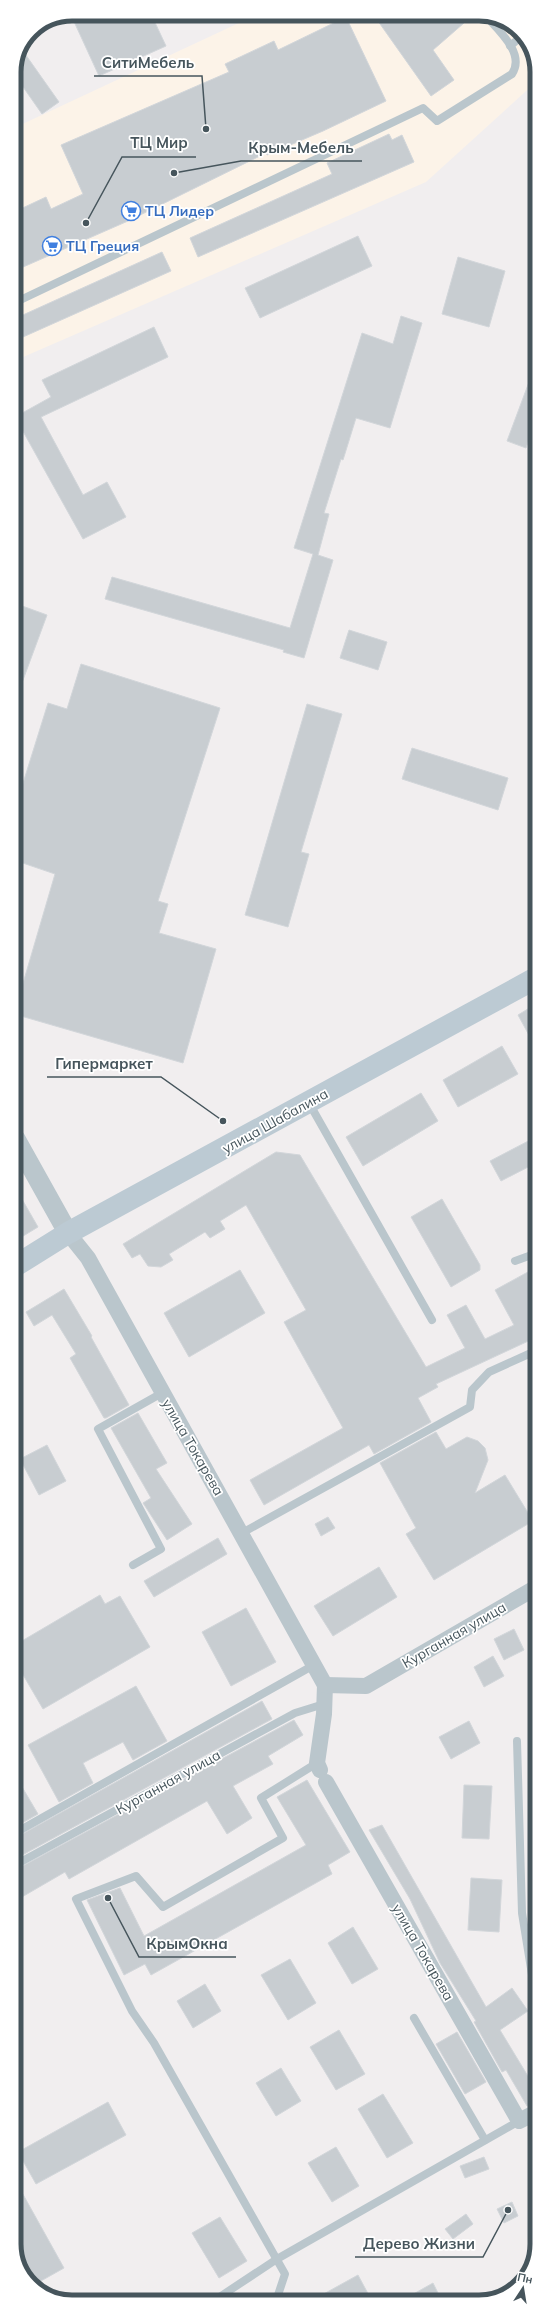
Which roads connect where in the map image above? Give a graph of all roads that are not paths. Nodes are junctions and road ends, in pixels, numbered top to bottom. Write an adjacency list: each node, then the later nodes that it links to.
1 (491, 23): 3 (lane)
2 (518, 39): 3 (lane)
3 (510, 46): 4 (lane)
4 (21, 300)
5 (530, 981): 6 (main road, улица Шабалина)
6 (308, 1102): 8 (main road, улица Шабалина); 12 (lane)
7 (21, 1150): 8 (street, улица Токарева)
8 (68, 1233): 11 (main road, улица Шабалина); 14 (street, улица Токарева)
9 (530, 1255): 10 (lane)
10 (515, 1261)
11 (21, 1262)
12 (432, 1320)
13 (530, 1353): 15 (lane)
14 (162, 1393): 15 (street, улица Токарева); 16 (lane)
15 (242, 1533): 18 (street, улица Токарева)
16 (133, 1565)
17 (530, 1591): 19 (street, Курганная улица)
18 (314, 1665): 19 (street, улица Токарева); 23 (lane)
19 (325, 1685): 20 (street)
20 (324, 1704): 22 (street); 24 (lane, Курганная улица)
21 (517, 1741): 25 (lane)
22 (321, 1772): 28 (street, улица Токарева); 30 (lane)
23 (21, 1830)
24 (21, 1862)
25 (530, 1962)
26 (414, 2018): 29 (lane)
27 (530, 2116): 28 (street)
28 (519, 2121): 29 (lane)
29 (485, 2140): 30 (lane)
30 (277, 2260): 31 (lane); 32 (lane)
31 (223, 2295)
32 (278, 2295)

